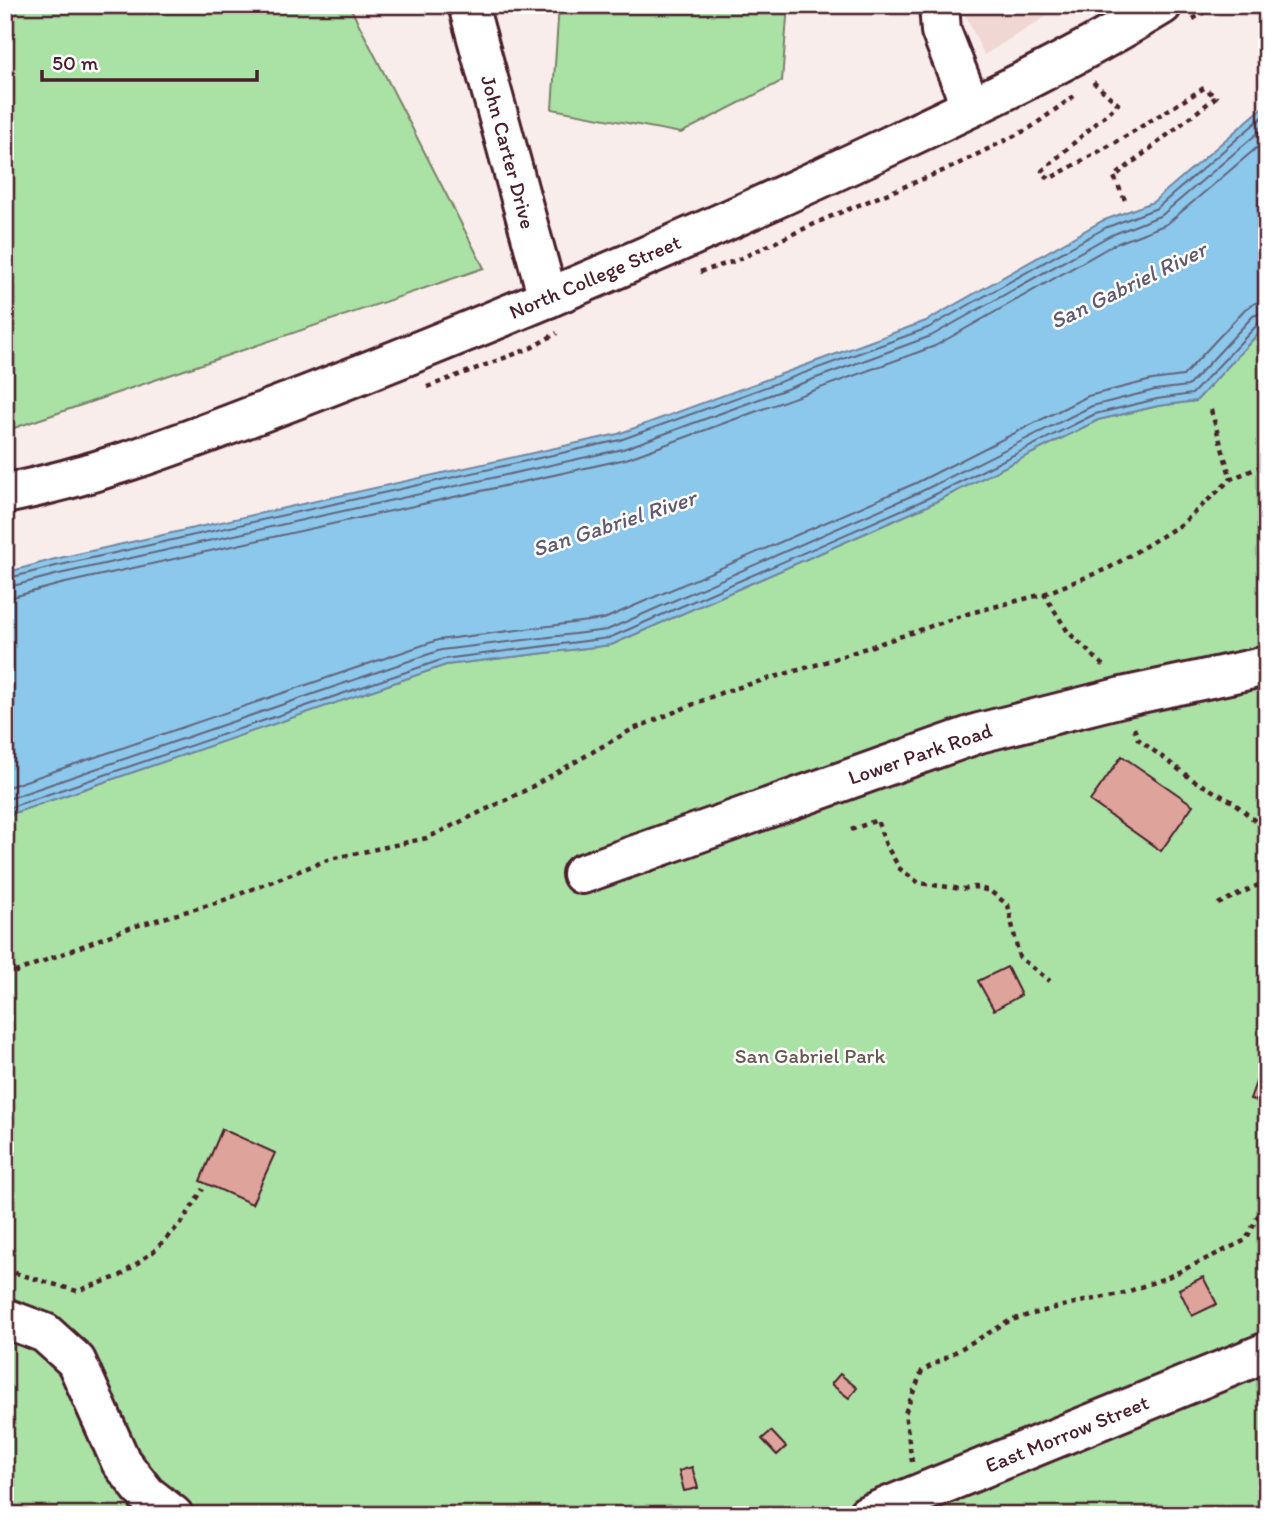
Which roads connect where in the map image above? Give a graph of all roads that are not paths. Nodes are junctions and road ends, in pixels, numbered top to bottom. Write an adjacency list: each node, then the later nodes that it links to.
1 (468, 5): 5 (street, John Carter Drive)
2 (939, 5): 4 (street)
3 (1162, 5): 4 (street, North College Street)
4 (971, 107): 5 (street, North College Street)
5 (548, 298): 6 (street, North College Street)
6 (5, 494)
7 (1267, 666): 8 (street, Lower Park Road)
8 (582, 874)
9 (5, 1318): 11 (street)
10 (1267, 1352): 12 (street, East Morrow Street)
11 (173, 1515)
12 (867, 1515)

